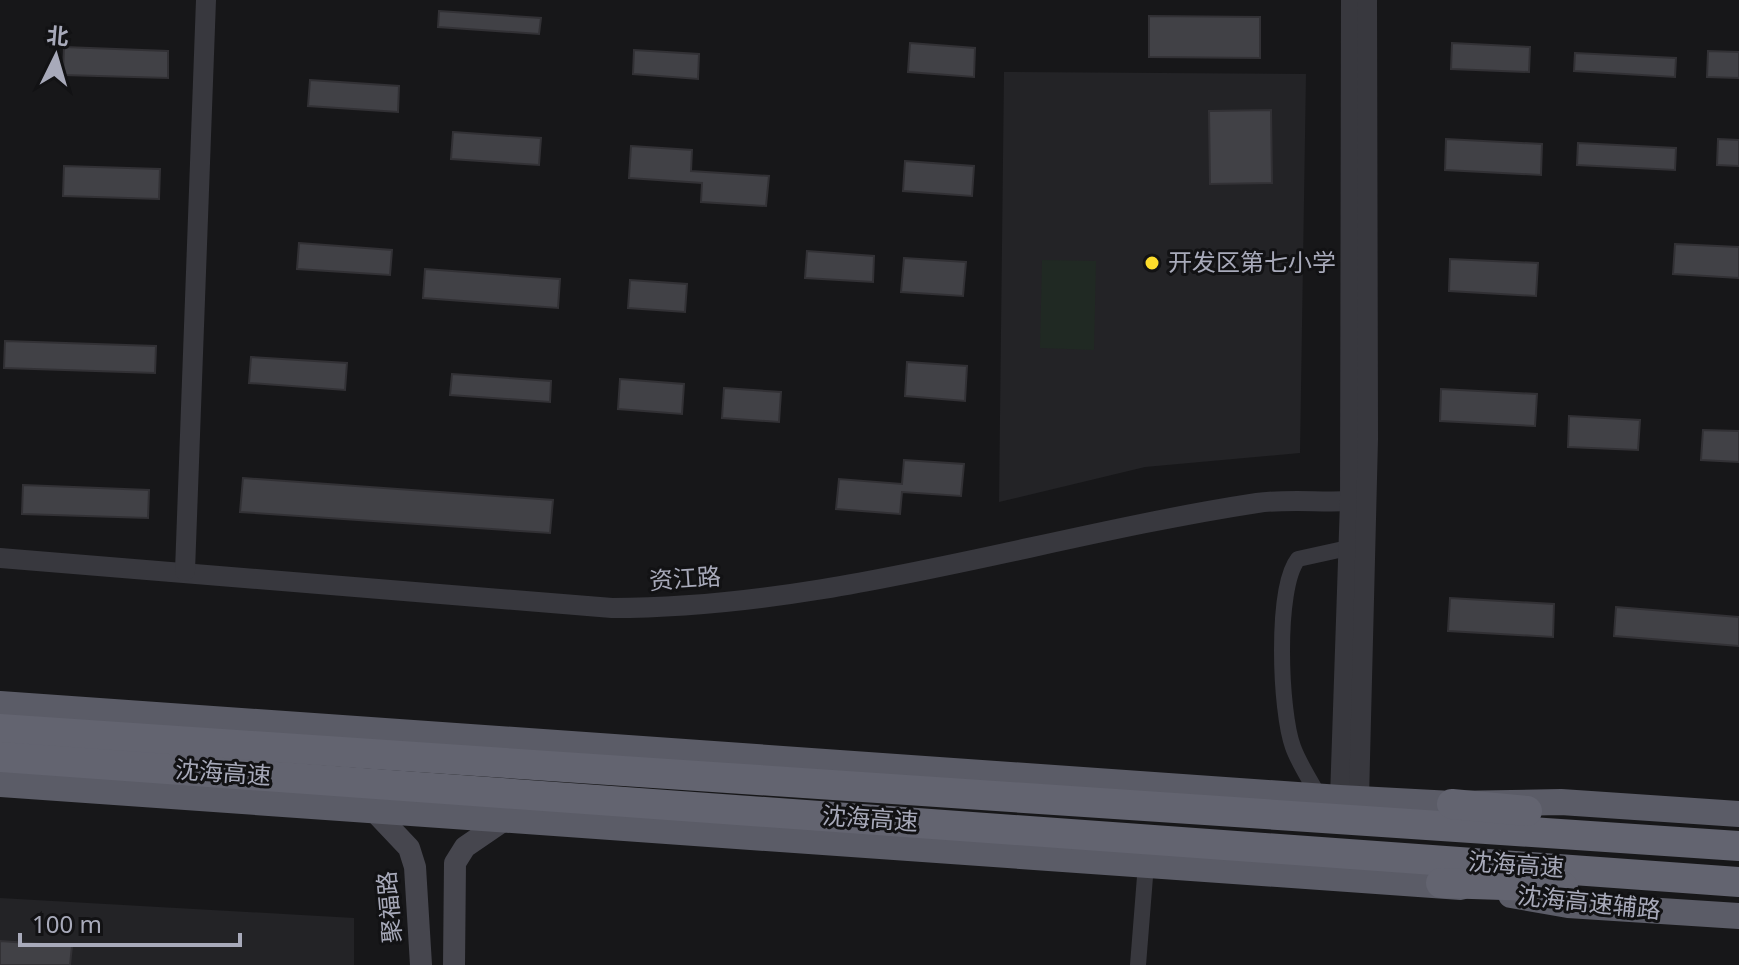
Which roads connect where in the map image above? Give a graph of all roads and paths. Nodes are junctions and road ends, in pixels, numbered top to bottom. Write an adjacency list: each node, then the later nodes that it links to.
1 (206, 0): 7 (street)
2 (1351, 0): 4 (street)
3 (1367, 0): 4 (street)
4 (1358, 501): 5 (street); 7 (street, 资江路); 12 (street)
5 (1348, 548): 12 (street); 12 (street)
6 (0, 558): 7 (street, 资江路)
7 (185, 571)
8 (0, 704): 12 (highway)
9 (0, 729): 18 (highway, 沈海高速)
10 (0, 757): 21 (highway, 沈海高速)
11 (0, 784): 14 (highway, 沈海高速辅路)
12 (1340, 798): 13 (highway)
13 (1452, 804): 15 (highway); 17 (highway)
14 (374, 811): 16 (highway, 沈海高速辅路); 23 (main road, 聚福路)
15 (1739, 814)
16 (503, 821): 19 (highway, 沈海高速辅路); 24 (main road)
17 (1739, 839)
18 (1739, 846)
19 (1146, 864): 20 (highway, 沈海高速辅路); 25 (street)
20 (1441, 883): 21 (highway); 22 (highway, 沈海高速辅路)
21 (1739, 884)
22 (1739, 916)
23 (421, 965)
24 (454, 965)
25 (1138, 965)

